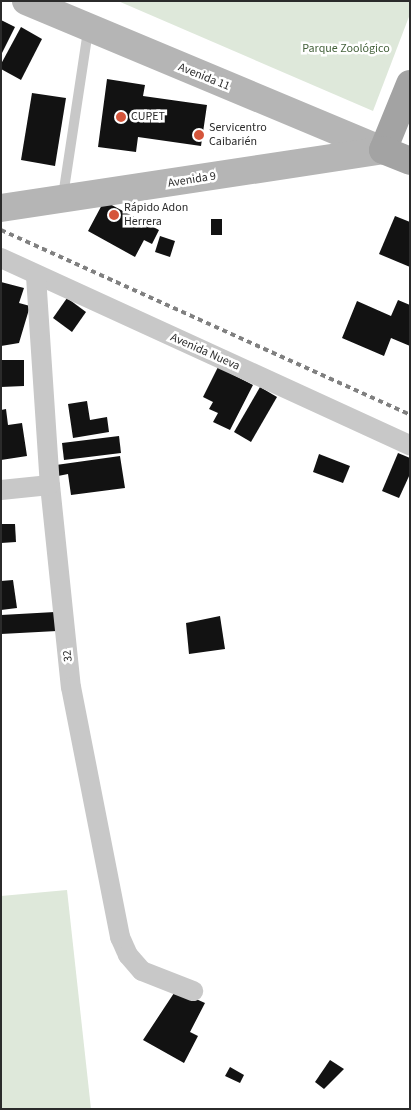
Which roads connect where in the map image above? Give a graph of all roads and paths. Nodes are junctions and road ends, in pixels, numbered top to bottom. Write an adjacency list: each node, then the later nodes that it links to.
1 (26, 1): 2 (main road, Avenida 11)
2 (88, 29): 4 (main road, Avenida 11); 6 (lane)
3 (410, 84): 4 (main road)
4 (383, 150): 5 (main road); 6 (main road, Avenida 9)
5 (410, 160)
6 (62, 201): 7 (main road, Avenida 9)
7 (1, 208)
8 (1, 258): 9 (street, Avenida Nueva)
9 (36, 276): 10 (street, Avenida Nueva); 11 (street, 32)
10 (410, 445)
11 (50, 485): 12 (street); 13 (street, 32)
12 (1, 490)
13 (193, 991)

